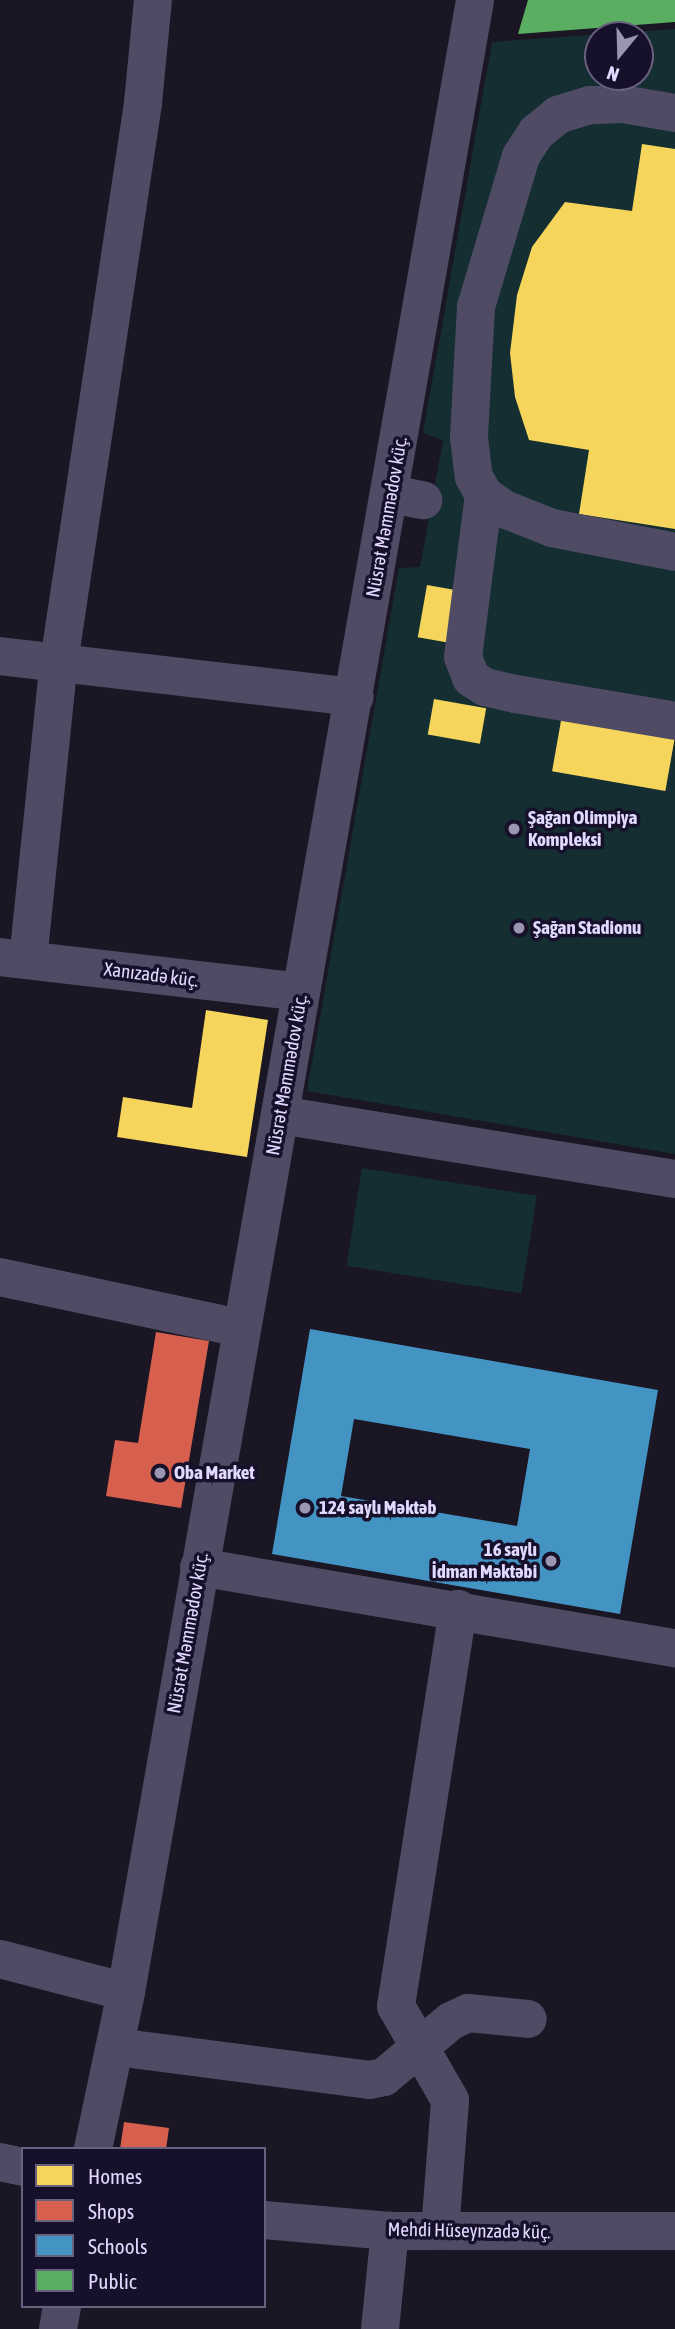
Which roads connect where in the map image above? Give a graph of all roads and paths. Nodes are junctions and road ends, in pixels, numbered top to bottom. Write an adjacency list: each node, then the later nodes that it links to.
1 (153, 0): 9 (street)
2 (475, 0): 4 (street, Nüsrət Məmmədov küç.)
3 (675, 113): 5 (street)
4 (425, 298): 5 (street); 10 (street, Nüsrət Məmmədov küç.)
5 (476, 307): 6 (street)
6 (484, 495): 7 (street); 11 (street)
7 (675, 552)
8 (0, 656): 9 (street)
9 (59, 662): 10 (street); 12 (street)
10 (355, 697): 13 (street, Nüsrət Məmmədov küç.)
11 (675, 721)
12 (14, 958): 13 (street, Xanızadə küç.)
13 (301, 992): 14 (street, Nüsrət Məmmədov küç.)
14 (280, 1115): 15 (street); 17 (street, Nüsrət Məmmədov küç.)
15 (675, 1179)
16 (0, 1276): 17 (street)
17 (239, 1328): 18 (street, Nüsrət Məmmədov küç.)
18 (199, 1567): 19 (street); 22 (street, Nüsrət Məmmədov küç.)
19 (458, 1609): 20 (street); 25 (street)
20 (675, 1648)
21 (0, 1959): 22 (street)
22 (126, 1992): 24 (street, Nüsrət Məmmədov küç.)
23 (528, 2019): 25 (street)
24 (116, 2047): 25 (street); 26 (street, Nüsrət Məmmədov küç.)
25 (420, 2049): 31 (street)
26 (93, 2147)
27 (0, 2162): 28 (street)
28 (21, 2167)
29 (266, 2220): 30 (street, Mehdi Hüseynzadə küç.)
30 (390, 2231): 31 (street, Mehdi Hüseynzadə küç.); 35 (street)
31 (440, 2231): 32 (street, Mehdi Hüseynzadə küç.)
32 (675, 2231)
33 (62, 2308): 34 (street)
34 (58, 2329)
35 (380, 2329)

